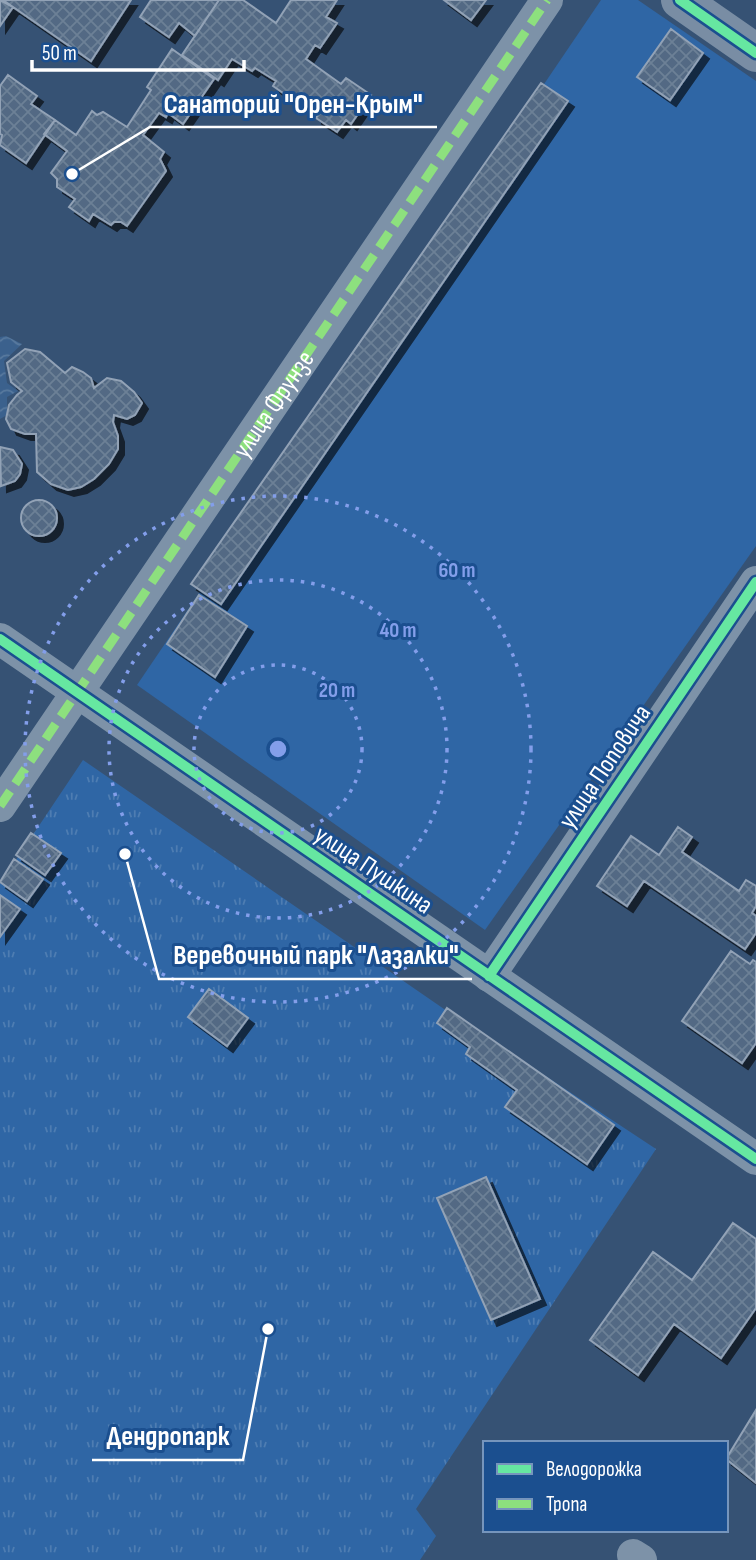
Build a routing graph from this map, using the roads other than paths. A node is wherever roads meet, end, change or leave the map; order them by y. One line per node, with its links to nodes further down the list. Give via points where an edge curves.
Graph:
1 (547, 0): 6 (street, улица Фрунзе)
2 (680, 0): 3 (street)
3 (756, 53)
4 (756, 582): 8 (street, улица Поповича)
5 (0, 639): 6 (street, улица Пушкина)
6 (77, 693): 7 (street, улица Фрунзе); 8 (street, улица Пушкина)
7 (0, 806)
8 (489, 976): 9 (street, улица Пушкина)
9 (756, 1159)

